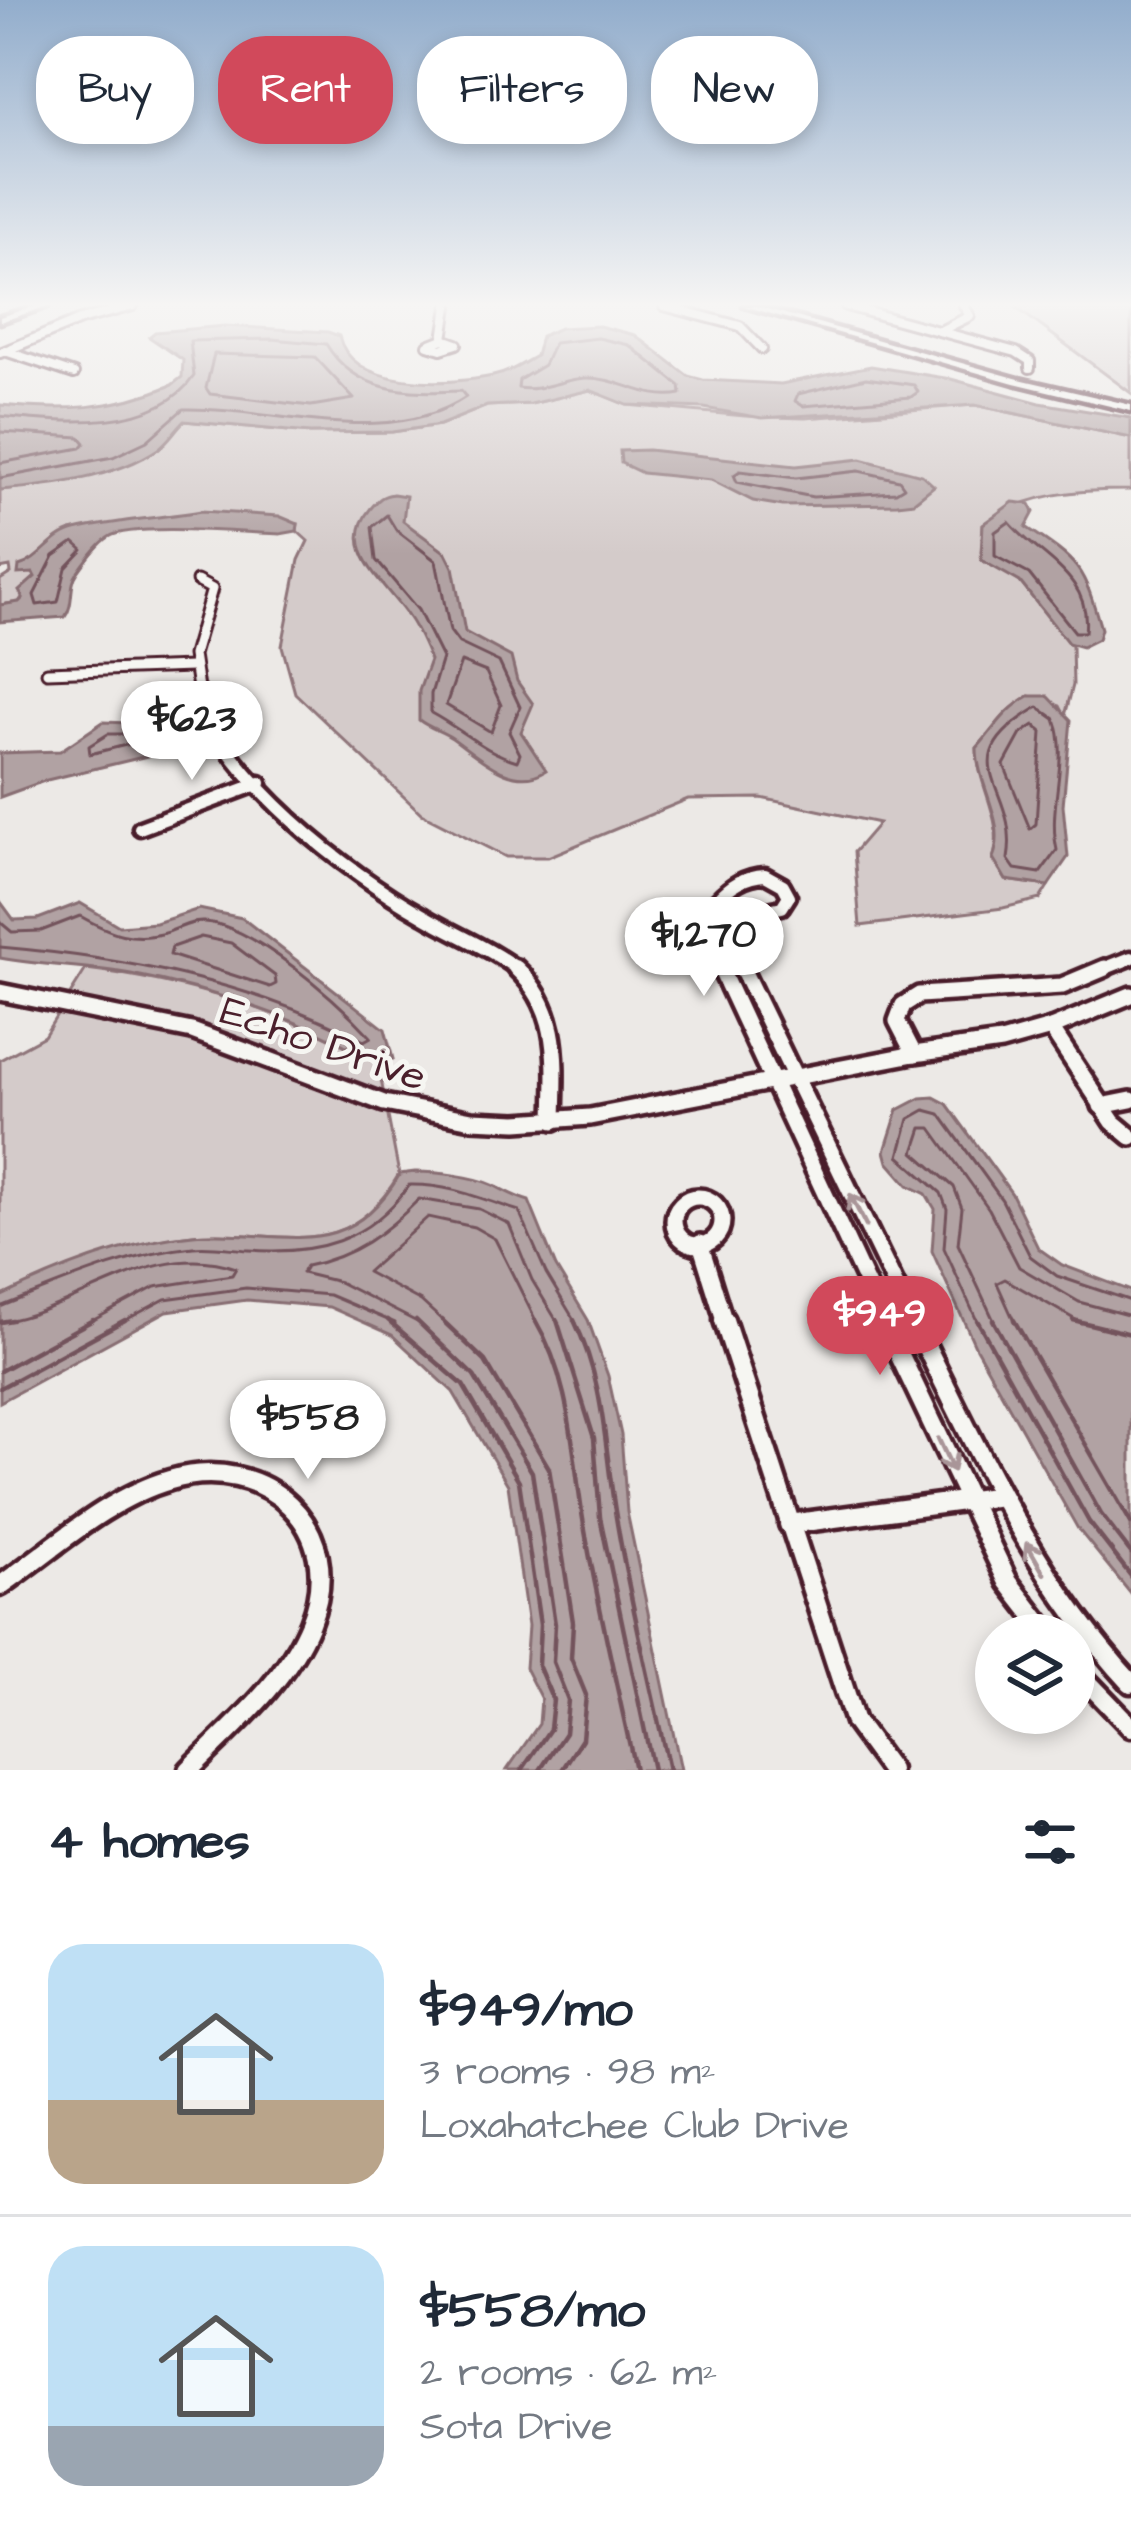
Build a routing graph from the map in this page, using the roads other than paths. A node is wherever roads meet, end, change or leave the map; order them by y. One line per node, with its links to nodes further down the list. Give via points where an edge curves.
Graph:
1 (1050, 389): 2 (street)
2 (1131, 405)
3 (197, 581): 4 (street, via 212,589)
4 (192, 667): 5 (street); 6 (street, via 206,718)
5 (46, 672)
6 (260, 783): 7 (street); 19 (street, via 353,870 508,963 537,990 554,1033)
7 (140, 828)
8 (722, 910): 9 (street); 9 (street, via 717,900 739,878 771,876 785,886 782,907); 16 (street, via 711,954)
9 (741, 916): 15 (street, via 727,937)
10 (1131, 958): 14 (street, via 1045,989 919,995 897,1021)
11 (0, 992): 19 (street, Echo Drive, via 192,1031 427,1114)
12 (1126, 1002): 13 (street, Echo Drive)
13 (1052, 1028): 14 (street, Echo Drive); 18 (street)
14 (914, 1054): 15 (street, Echo Drive)
15 (792, 1080): 16 (street, Echo Drive); 22 (street, one-way to 15)
16 (770, 1084): 19 (street, Echo Drive); 23 (street, one-way to 23)
17 (1131, 1100): 18 (street)
18 (1101, 1106): 20 (street)
19 (554, 1121)
20 (1131, 1137)
21 (700, 1243): 24 (street)
22 (1001, 1496): 23 (street); 27 (street, one-way to 22, via 1070,1616)
23 (967, 1500): 24 (street); 26 (street)
24 (789, 1524): 31 (street, via 855,1722)
25 (0, 1586): 30 (street, via 117,1508 188,1474 268,1483 284,1496 313,1538 314,1617 288,1666)
26 (1032, 1614)
27 (1131, 1683)
28 (1095, 1689): 29 (street)
29 (1131, 1726)
30 (189, 1770)
31 (890, 1770)

